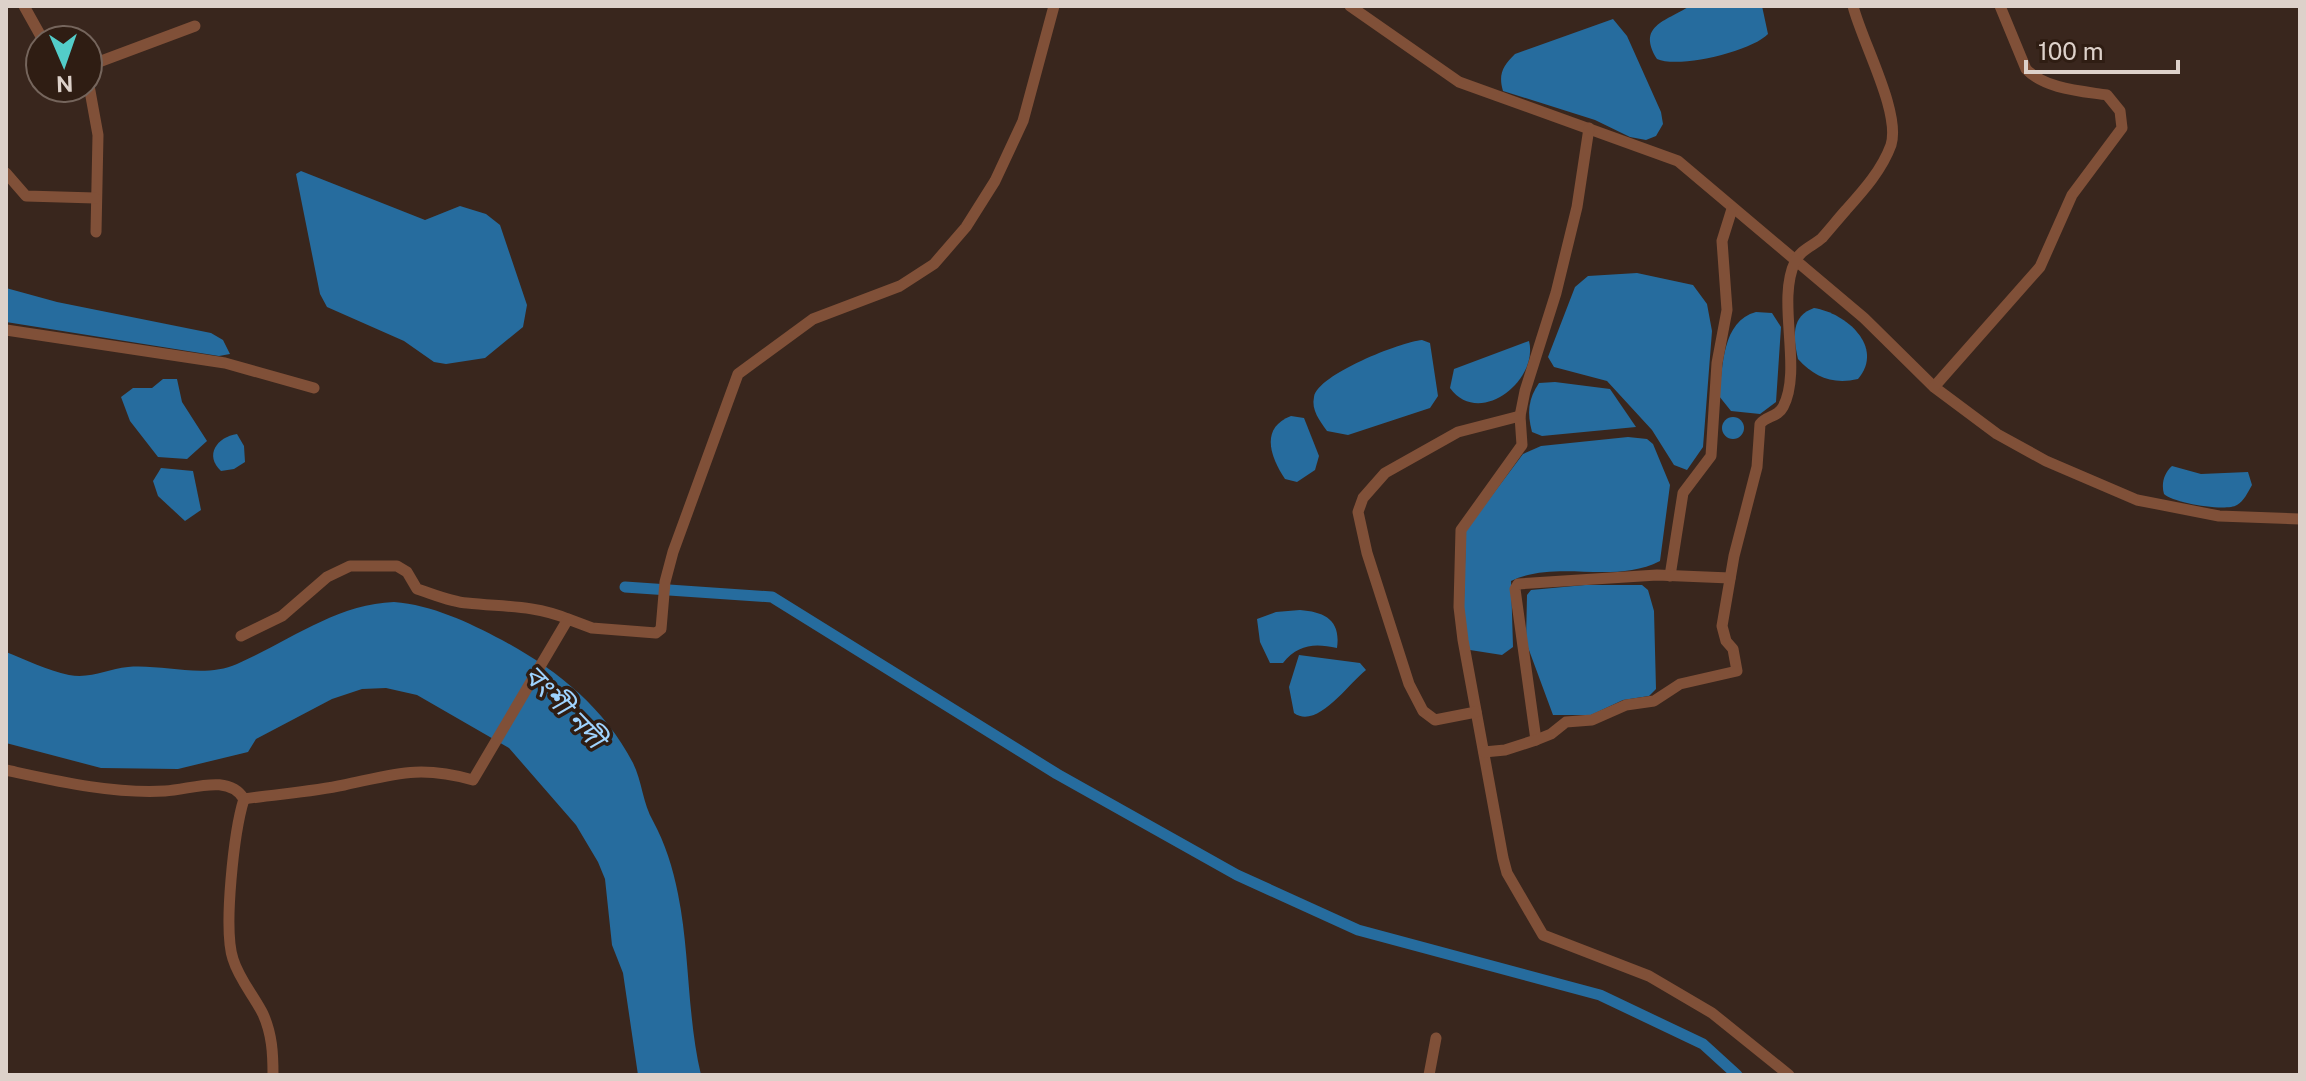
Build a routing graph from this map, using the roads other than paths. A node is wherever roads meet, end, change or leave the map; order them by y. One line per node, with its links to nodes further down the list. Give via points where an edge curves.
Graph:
1 (24, 6): 6 (street)
2 (1054, 6): 23 (street, via 1023,121 966,227 923,272 813,319 738,374 673,552 661,629 656,633)
3 (1350, 6): 10 (street, via 1459,82)
4 (1853, 6): 15 (street, via 1892,113 1892,143 1863,191)
5 (2000, 6): 17 (street, via 2032,75 2107,95 2120,111 2122,128 2072,195 2040,267)
6 (34, 24)
7 (195, 26): 8 (street)
8 (104, 60)
9 (92, 104): 12 (street, via 98,135)
10 (1589, 128): 13 (street, via 1678,161); 19 (street, via 1577,207)
11 (6, 173): 12 (street, via 26,196)
12 (95, 198): 14 (street)
13 (1732, 209): 15 (street); 21 (street, via 1722,241 1727,310 1711,456 1683,493)
14 (96, 232)
15 (1795, 261): 17 (street, via 1864,318); 22 (street, via 1785,400 1782,410 1760,424 1757,467)
16 (6, 330): 18 (street, via 225,363)
17 (1934, 387): 20 (street, via 1997,434 2137,500 2219,516)
18 (314, 388)
19 (1520, 416): 25 (street, via 1522,445 1461,530 1459,607); 25 (street, via 1458,432 1385,473 1358,512 1394,641 1423,711 1435,720)
20 (2300, 519)
21 (1670, 576): 22 (street); 26 (street, via 1518,584)
22 (1730, 578): 26 (street, via 1722,626 1737,671 1680,684 1660,698 1592,720 1566,722)
23 (566, 623): 24 (street, via 538,607 465,603 417,589 397,566 350,566 327,577 282,616); 29 (street, via 473,780 444,772 399,771 341,786)
24 (241, 636)
25 (1476, 712): 27 (street)
26 (1536, 740): 27 (street)
27 (1484, 752): 33 (street, via 1507,873 1543,935 1661,983 1712,1013)
28 (6, 770): 29 (street, via 137,791 225,783)
29 (244, 799): 31 (street, via 227,934 233,961 263,1015 272,1043)
30 (1436, 1038): 32 (street)
31 (273, 1075)
32 (1429, 1075)
33 (1789, 1075)

